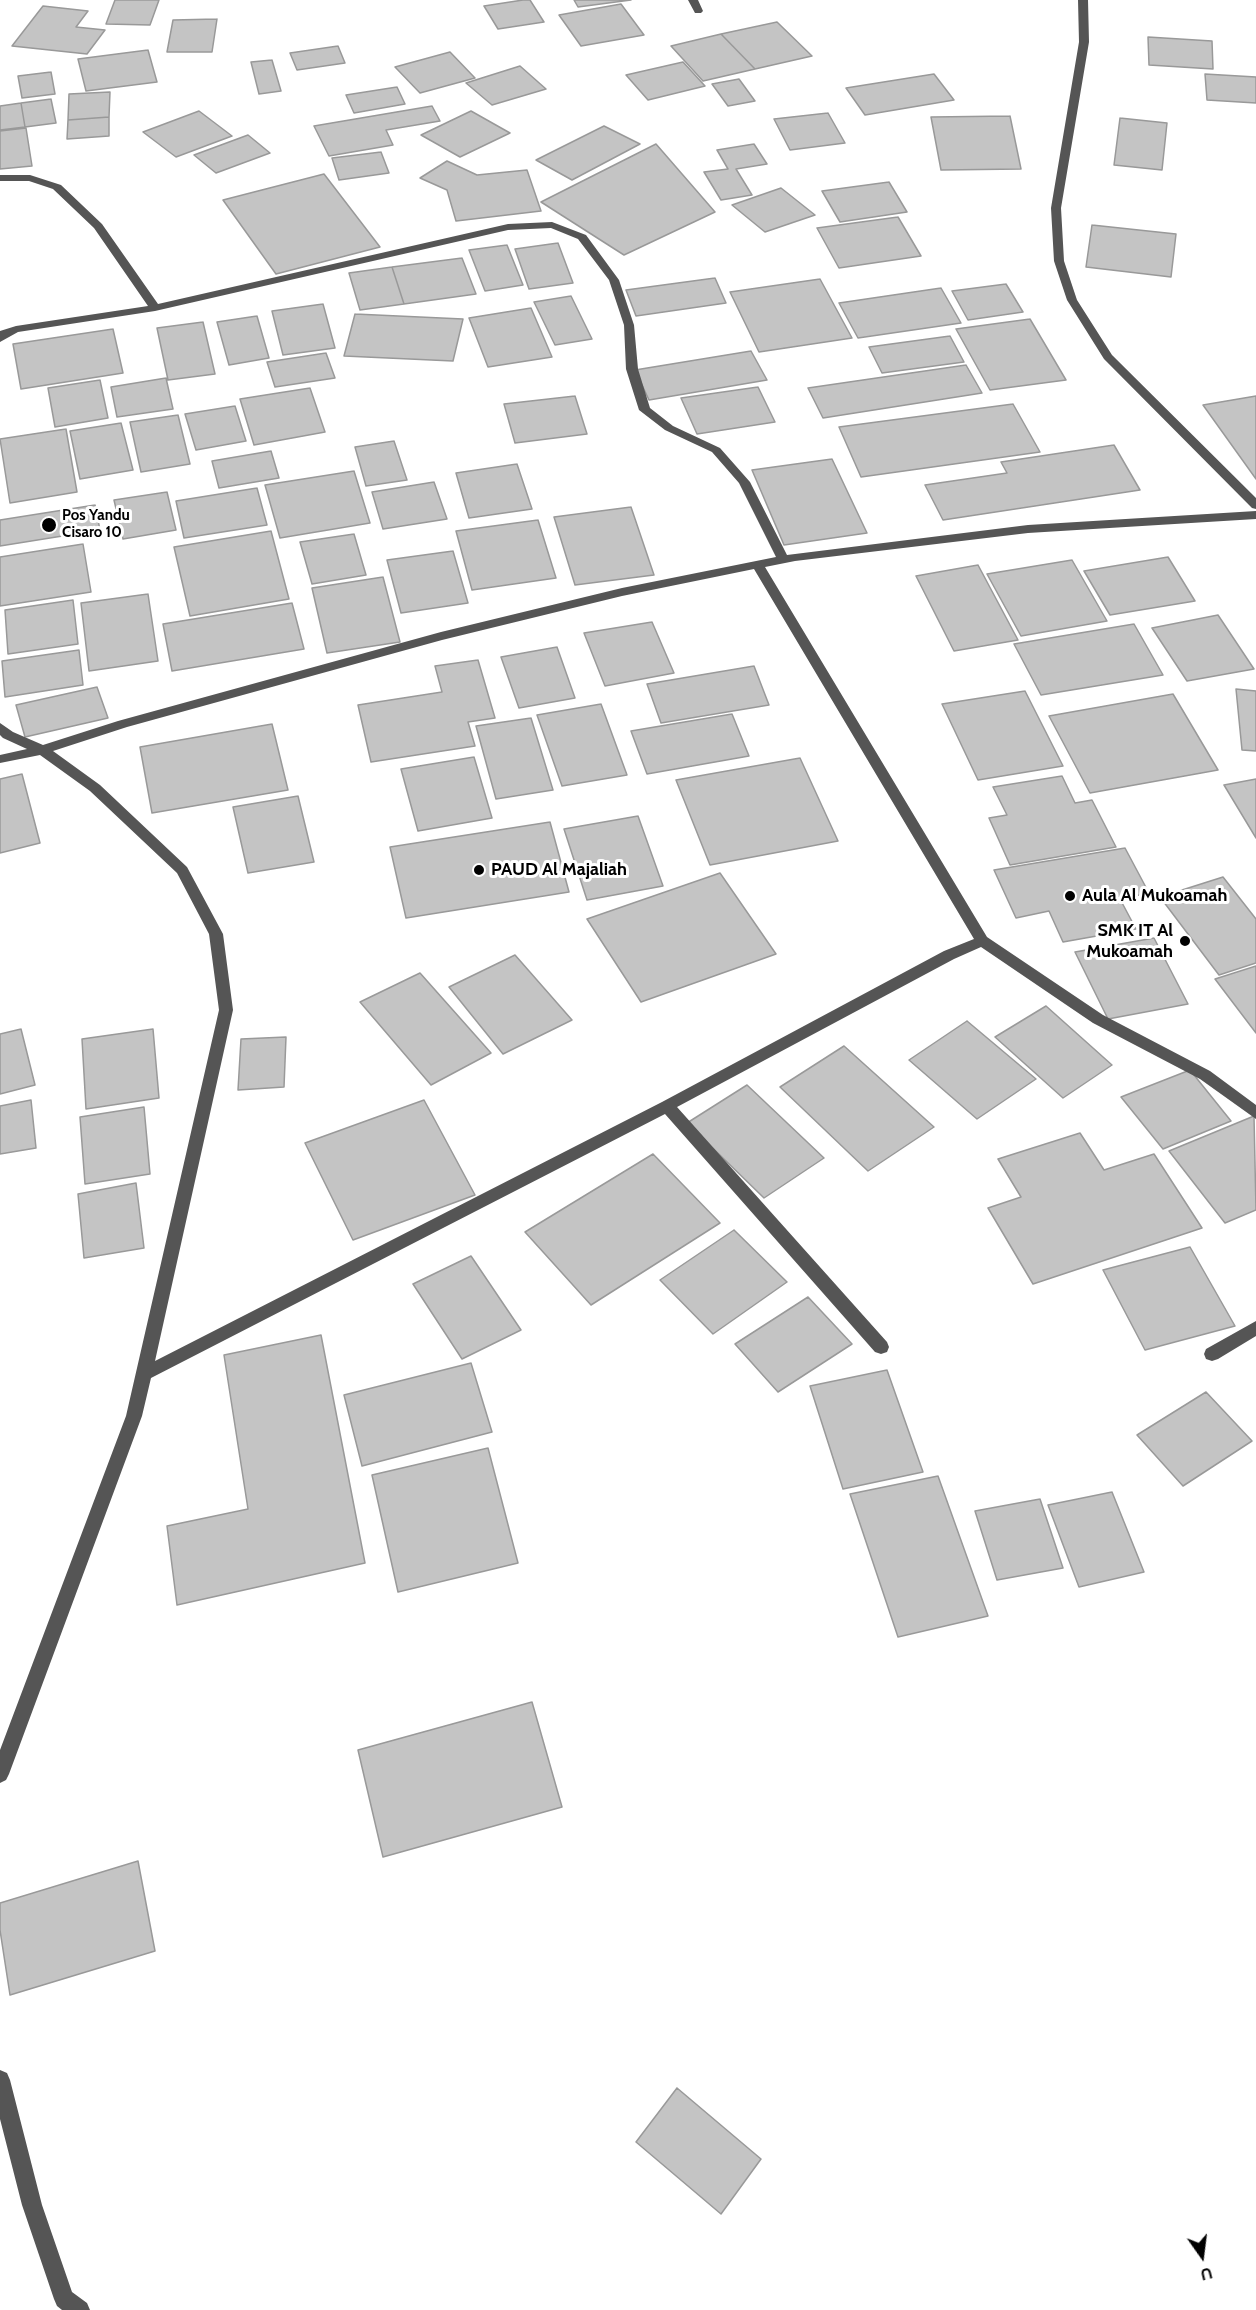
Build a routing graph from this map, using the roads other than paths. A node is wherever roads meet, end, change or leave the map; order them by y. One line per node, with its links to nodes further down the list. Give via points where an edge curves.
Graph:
1 (693, 0): 3 (street)
2 (1083, 0): 7 (street, via 1084,42 1056,208 1059,261 1072,300 1108,357)
3 (698, 11)
4 (0, 178): 5 (street, via 30,178 57,187 98,226)
5 (155, 308): 6 (street, via 16,329); 9 (street, via 508,227 552,225 582,237 614,280 629,325 632,369 645,410 669,428 716,450 744,482)
6 (0, 339)
7 (1256, 505)
8 (1256, 515): 9 (street, via 1028,529)
9 (783, 559): 10 (street)
10 (757, 564): 12 (street, via 441,636); 14 (street)
11 (0, 727): 12 (street, via 8,735)
12 (42, 750): 13 (street); 20 (street, via 95,788 182,870 216,934 226,1010)
13 (0, 759)
14 (982, 941): 15 (street); 16 (street, via 1098,1019 1206,1075)
15 (667, 1106): 18 (street); 20 (street)
16 (1256, 1113)
17 (1256, 1328): 19 (street)
18 (881, 1347)
19 (1212, 1354)
20 (144, 1374): 21 (street, via 134,1416)
21 (0, 1774)
22 (0, 2080): 23 (street, via 32,2205 64,2299)
23 (80, 2310)

